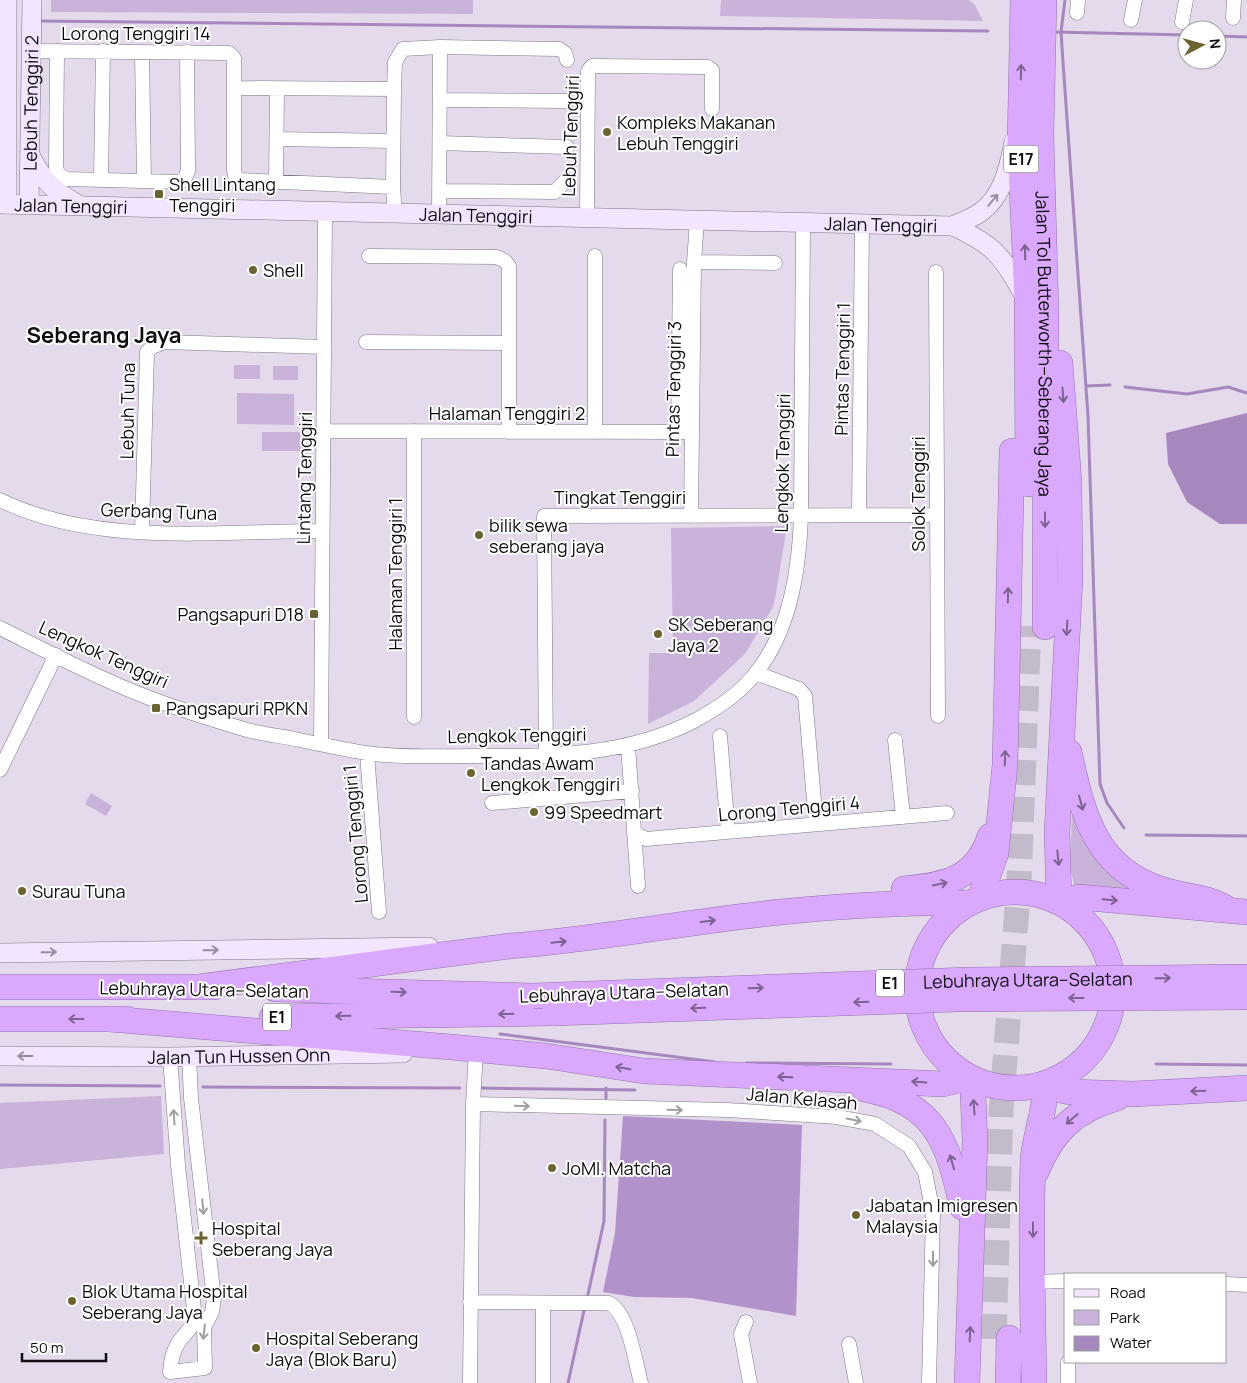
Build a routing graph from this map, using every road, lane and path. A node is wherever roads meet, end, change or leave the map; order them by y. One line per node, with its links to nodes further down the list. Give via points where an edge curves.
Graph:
1 (7, 0): 30 (street, Lebuh Tenggiri 2)
2 (32, 0): 12 (street, Lebuh Tenggiri 2)
3 (1023, 0): 23 (highway, Jalan Tol Butterworth–Seberang Jaya / E17, one-way to 3)
4 (1044, 0): 54 (highway, Jalan Tol Butterworth–Seberang Jaya / E17)
5 (1135, 0): 9 (street)
6 (1186, 0): 10 (street)
7 (1234, 0): 8 (street)
8 (1233, 18)
9 (1131, 20)
10 (1182, 20)
11 (440, 47): 17 (street, via 559,49); 20 (street, via 403,49 396,62); 21 (street)
12 (31, 51): 13 (street, Lorong Tenggiri 14); 29 (street, Lebuh Tenggiri 2)
13 (57, 51): 14 (street, Lorong Tenggiri 14); 31 (street, via 58,174 66,179)
14 (103, 51): 15 (street, Lorong Tenggiri 14); 31 (street)
15 (142, 52): 16 (street, Lorong Tenggiri 14); 32 (street)
16 (187, 52): 18 (street, Lorong Tenggiri 14, via 229,53 234,58); 32 (street, via 188,170 180,182)
17 (567, 60)
18 (235, 88): 19 (street); 33 (street, Lorong Tenggiri 14, via 235,176 240,180)
19 (277, 89): 20 (street); 25 (street)
20 (394, 89): 26 (street)
21 (440, 100): 22 (street); 27 (street)
22 (567, 102)
23 (1021, 106): 47 (street, one-way to 23, via 981,212 999,192 1011,160); 54 (highway, Jalan Tol Butterworth–Seberang Jaya / E17, one-way to 23)
24 (712, 109): 43 (street, Lebuh Tenggiri, via 712,70 708,67 592,66 588,71)
25 (277, 140): 26 (street); 33 (street)
26 (393, 141): 35 (street)
27 (440, 143): 28 (street); 36 (street)
28 (567, 147)
29 (30, 154): 30 (street, via 22,171); 38 (street, Lebuh Tenggiri 2); 39 (street, via 47,183 58,194)
30 (5, 166): 37 (street, Lebuh Tenggiri 2)
31 (101, 180): 32 (street)
32 (144, 181)
33 (276, 182): 35 (street)
34 (564, 182): 36 (street, via 555,192)
35 (393, 187): 41 (street)
36 (440, 191): 42 (street)
37 (4, 204): 38 (street, Jalan Tenggiri)
38 (29, 205): 39 (street, Jalan Tenggiri)
39 (81, 206): 40 (street, Jalan Tenggiri)
40 (325, 213): 41 (street, Jalan Tenggiri); 57 (street, Lintang Tenggiri)
41 (395, 214): 42 (street, Jalan Tenggiri)
42 (439, 216): 43 (street, Jalan Tenggiri)
43 (587, 218): 44 (street, Jalan Tenggiri)
44 (697, 221): 45 (street, Jalan Tenggiri); 50 (street, Pintas Tenggiri 3)
45 (803, 222): 46 (street, Jalan Tenggiri); 67 (street, Lengkok Tenggiri)
46 (862, 224): 47 (street, Jalan Tenggiri); 64 (street, Pintas Tenggiri 1)
47 (953, 226): 54 (street, via 993,248 1005,261)
48 (369, 256): 56 (street, via 497,256 509,266)
49 (595, 256): 61 (street)
50 (694, 262): 51 (street); 62 (street, Pintas Tenggiri 3)
51 (774, 263)
52 (680, 269): 62 (street, Pintas Tenggiri 3)
53 (936, 272): 65 (street, Solok Tenggiri)
54 (1033, 310): 70 (highway, Jalan Tol Butterworth–Seberang Jaya / E17); 76 (highway, one-way to 76, via 1061,367 1069,482 1070,579); 86 (highway, one-way to 54, via 1005,765 1014,376)
55 (366, 342): 56 (street)
56 (509, 343): 60 (street)
57 (324, 347): 58 (street, Lintang Tenggiri); 68 (street, Lebuh Tuna, via 164,342 147,352)
58 (323, 431): 59 (street, Halaman Tenggiri 2); 69 (street, Lintang Tenggiri)
59 (414, 431): 60 (street, Halaman Tenggiri 2); 75 (street, Halaman Tenggiri 1)
60 (509, 432): 61 (street, Halaman Tenggiri 2)
61 (595, 432): 62 (street, Halaman Tenggiri 2)
62 (684, 432): 66 (street, Pintas Tenggiri 3)
63 (0, 500): 68 (street, Gerbang Tuna, via 57,521)
64 (859, 515): 65 (street, Tingkat Tenggiri); 67 (street, Tingkat Tenggiri)
65 (937, 515): 74 (street, Solok Tenggiri)
66 (691, 516): 67 (street, Tingkat Tenggiri); 82 (street, Tingkat Tenggiri, via 544,516)
67 (801, 516): 73 (street, Lengkok Tenggiri, via 800,549 790,598 773,645)
68 (142, 531): 69 (street, Gerbang Tuna)
69 (322, 531): 79 (street, Lintang Tenggiri)
70 (1037, 626)
71 (0, 628): 72 (street, Lengkok Tenggiri)
72 (56, 655): 79 (street, Lengkok Tenggiri, via 137,693 248,730); 83 (street)
73 (756, 673): 80 (street, Lengkok Tenggiri, via 708,714); 89 (street, via 799,689 805,696)
74 (938, 716)
75 (414, 717)
76 (1062, 722): 94 (highway, one-way to 94, via 1057,834); 96 (highway, one-way to 96, via 1085,816 1106,852 1126,871 1150,885 1212,900)
77 (720, 736): 90 (street)
78 (895, 740): 88 (street)
79 (322, 744): 81 (street, Lengkok Tenggiri)
80 (628, 746): 82 (street, Lengkok Tenggiri); 84 (street)
81 (367, 753): 82 (street, Lengkok Tenggiri); 97 (street, Lorong Tenggiri 1)
82 (546, 757)
83 (0, 770)
84 (632, 792): 85 (street); 91 (street)
85 (492, 803)
86 (1000, 806): 93 (highway, via 996,853); 95 (highway, one-way to 86, via 859,893 943,884 960,876 976,862 985,848)
87 (947, 813): 88 (street, Lorong Tenggiri 4)
88 (902, 817): 89 (street, Lorong Tenggiri 4)
89 (816, 824): 90 (street, Lorong Tenggiri 4)
90 (728, 832): 91 (street, Lorong Tenggiri 4, via 646,839)
91 (634, 833): 92 (street)
92 (638, 886)
93 (975, 900): 94 (highway, via 1003,892 1026,892); 95 (highway); 110 (highway, via 951,916 932,938 921,964 918,988 922,1022 932,1043 947,1061)
94 (1061, 903): 96 (highway, one-way to 96, via 1078,897); 112 (highway, via 1085,921 1102,943 1111,969 1113,997 1108,1024 1095,1049 1075,1068)
95 (825, 910): 98 (highway, one-way to 95, via 782,912)
96 (1238, 911)
97 (379, 912)
98 (510, 946): 99 (street, one-way to 98); 101 (highway)
99 (0, 953)
100 (1247, 977): 101 (highway, Lebuhraya Utara–Selatan / E1, one-way to 100, bridge, via 532,996 969,980)
101 (199, 987): 102 (highway, Lebuhraya Utara–Selatan / E1)
102 (0, 988)
103 (1247, 996): 105 (highway, Lebuhraya Utara–Selatan / E1, one-way to 105, bridge, via 957,999 554,1013)
104 (0, 1019): 105 (highway, Lebuhraya Utara–Selatan / E1, one-way to 104)
105 (110, 1020): 106 (highway)
106 (476, 1050): 108 (street, Jalan Tun Hussen Onn); 111 (highway, one-way to 106, via 644,1071 546,1056); 115 (street)
107 (0, 1056): 109 (street, Jalan Tun Hussen Onn, one-way to 107)
108 (189, 1056): 109 (street, Jalan Tun Hussen Onn); 116 (street)
109 (170, 1057): 117 (street, one-way to 109)
110 (970, 1078): 111 (highway, one-way to 111, via 943,1084); 112 (highway, via 1009,1089); 119 (highway, one-way to 110, via 975,1125)
111 (834, 1079): 119 (highway, one-way to 111, via 950,1155 931,1125 900,1100)
112 (1048, 1083): 114 (highway, via 1070,1092); 118 (highway, via 1036,1136)
113 (1247, 1088): 114 (highway, one-way to 114)
114 (1133, 1094): 118 (highway, one-way to 118, via 1090,1107 1073,1118 1048,1150)
115 (473, 1104): 126 (street); 136 (street, Jalan Kelasah, one-way to 136, via 727,1110 837,1117 875,1124 909,1146 925,1172 932,1213)
116 (198, 1163): 117 (street); 120 (street, one-way to 120)
117 (178, 1165): 121 (street)
118 (1032, 1181): 123 (highway, one-way to 123)
119 (972, 1244): 137 (highway, one-way to 119)
120 (208, 1251): 121 (street); 121 (street, one-way to 121, via 214,1299 204,1327 205,1368 170,1372 177,1345 195,1318)
121 (188, 1253)
122 (1064, 1281): 123 (street)
123 (1032, 1282): 140 (highway)
124 (1227, 1284): 125 (street)
125 (1247, 1285)
126 (470, 1302): 127 (street); 131 (street)
127 (544, 1303): 132 (street); 133 (street, via 609,1303 617,1307 623,1318)
128 (746, 1322): 134 (street, via 741,1334)
129 (849, 1344): 135 (street)
130 (1068, 1363): 141 (street)
131 (470, 1383)
132 (543, 1383)
133 (640, 1383)
134 (750, 1383)
135 (856, 1383)
136 (929, 1383)
137 (967, 1383)
138 (992, 1383): 139 (highway, via 1002,1338)
139 (1008, 1383)
140 (1034, 1383)
141 (1068, 1383)

